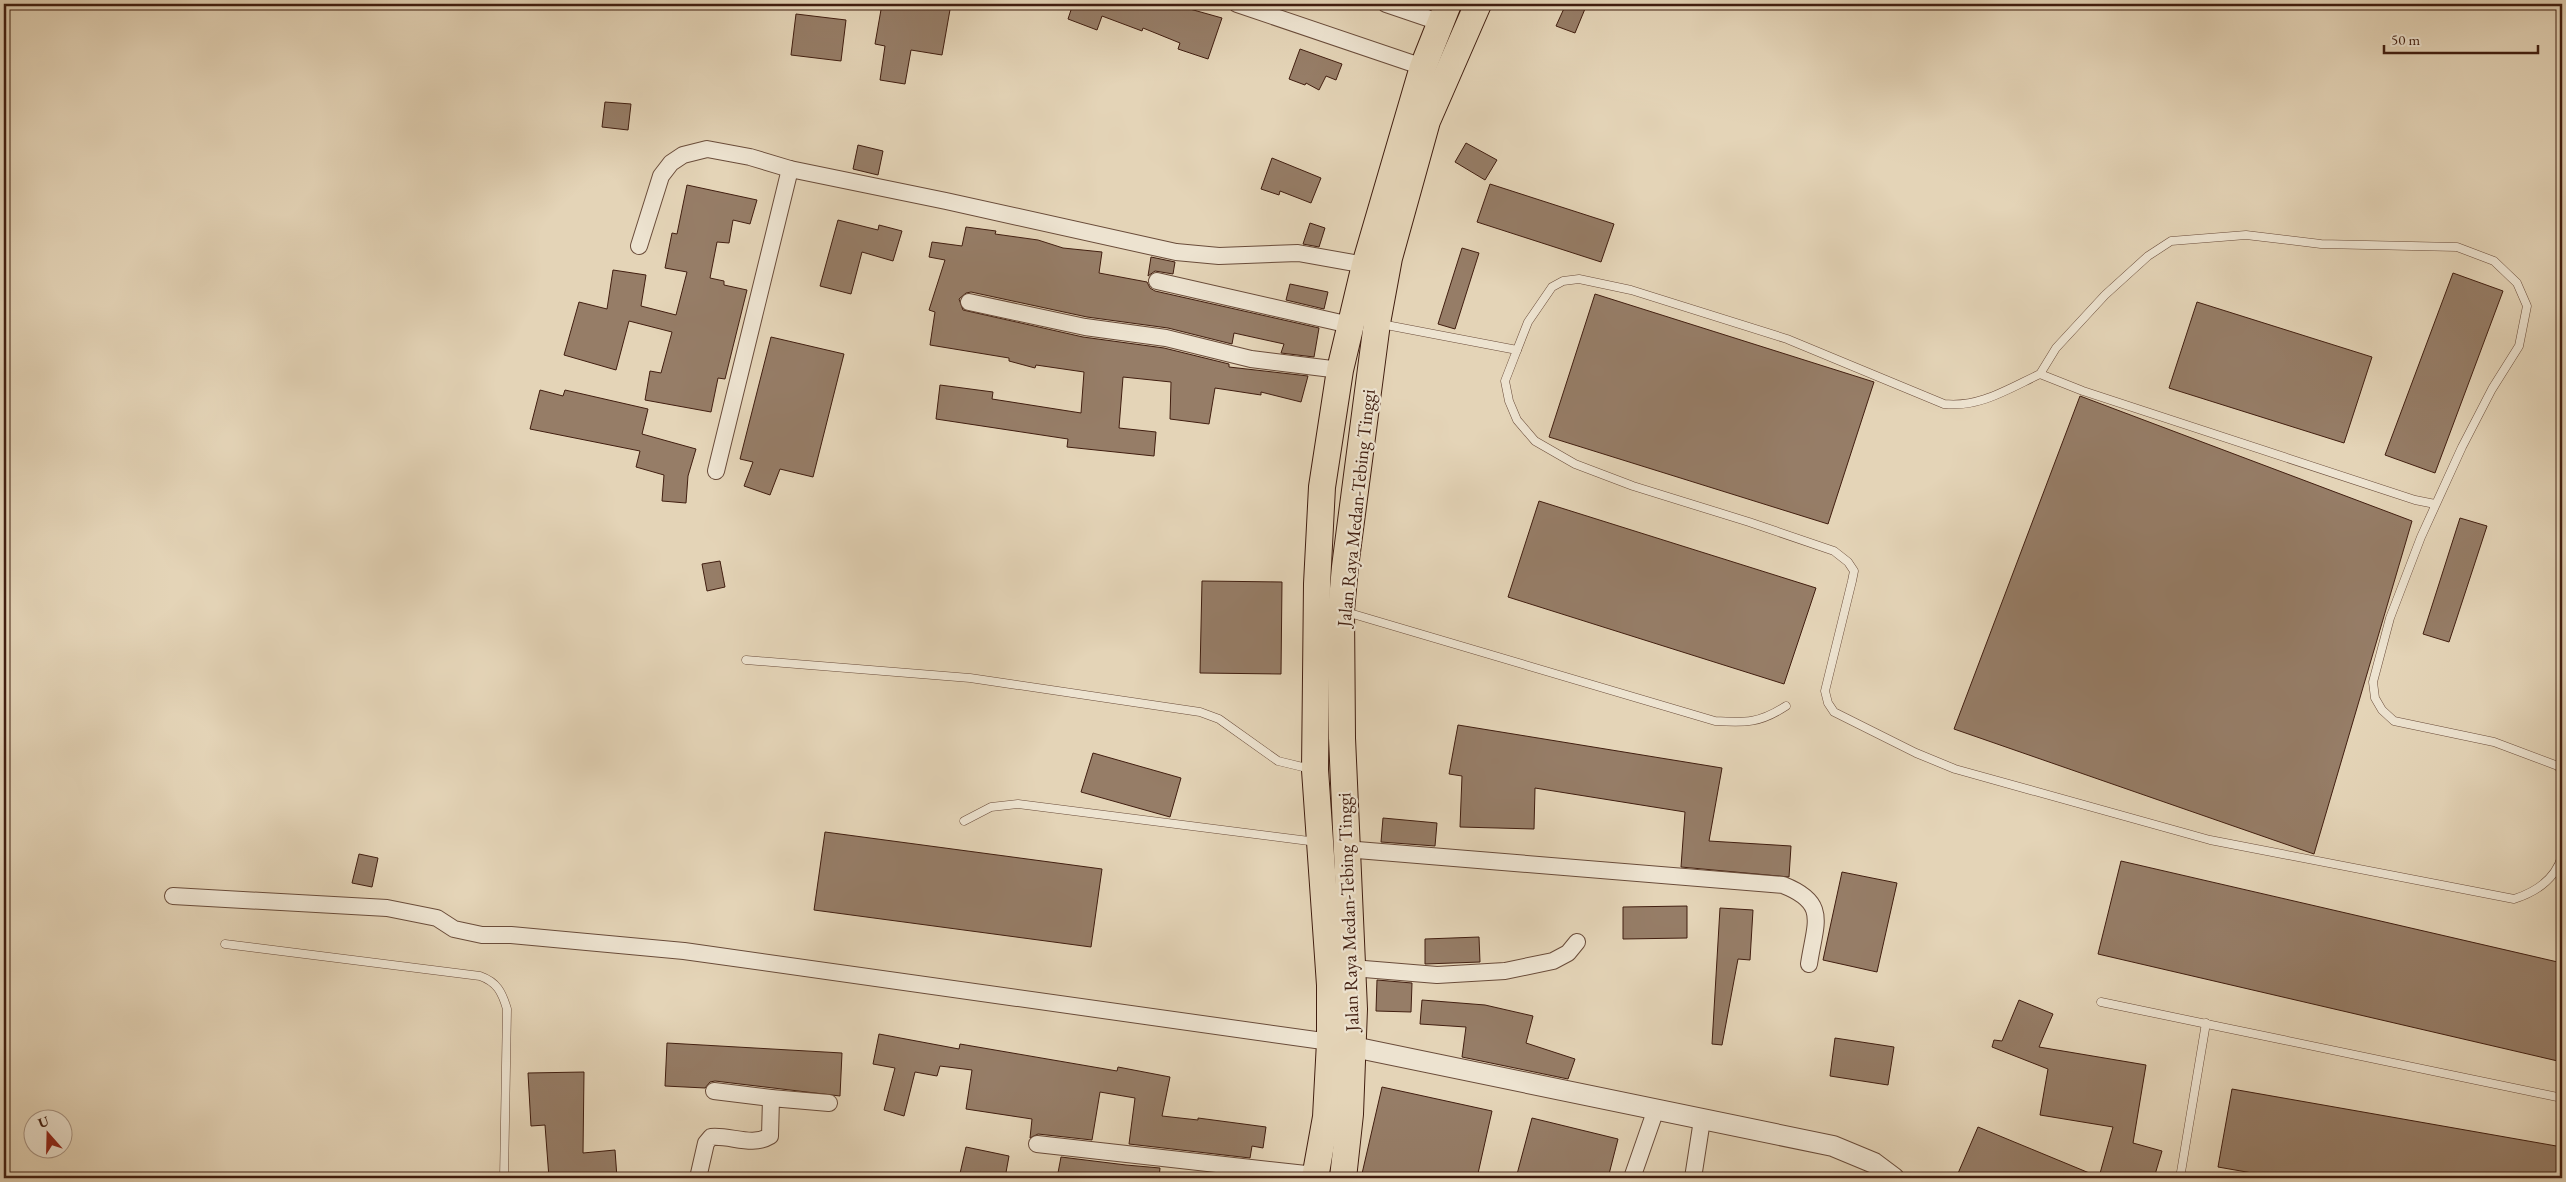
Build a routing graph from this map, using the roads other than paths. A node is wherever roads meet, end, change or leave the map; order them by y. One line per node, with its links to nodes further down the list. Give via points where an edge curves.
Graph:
1 (1237, 4): 5 (street)
2 (1386, 4): 4 (street)
3 (1478, 4): 11 (highway, Jalan Raya Medan-Tebing Tinggi, via 1428,121 1389,258)
4 (1444, 13): 5 (highway, Jalan Raya Medan-Tebing Tinggi)
5 (1424, 67): 8 (highway, Jalan Raya Medan-Tebing Tinggi)
6 (790, 170): 7 (street, via 707,149 683,155 661,176); 8 (street, via 1176,252 1219,256 1298,253); 16 (street)
7 (639, 246)
8 (1365, 265): 12 (highway, Jalan Raya Medan-Tebing Tinggi)
9 (1156, 281): 12 (street)
10 (969, 302): 14 (street, via 1086,327 1166,338 1251,359)
11 (1377, 323): 13 (lane); 18 (highway, Jalan Raya Medan-Tebing Tinggi)
12 (1350, 324): 14 (highway, Jalan Raya Medan-Tebing Tinggi)
13 (1517, 350): 15 (lane, via 1528,322 1552,287 1579,279 1631,290 1787,339 1944,404 1978,403); 26 (lane, via 1505,381 1506,388 1517,420 1535,441 1576,464 1624,483 1834,551 1848,562 1854,571 1825,691 1828,702 1834,712 1916,753 1955,769 2210,840 2514,899 2534,893 2549,880)
14 (1340, 370): 21 (highway, Jalan Raya Medan-Tebing Tinggi, via 1322,487 1317,584)
15 (2040, 374): 17 (lane, via 2083,391); 17 (lane, via 2056,348 2105,295 2148,256 2171,241 2246,235 2321,244 2457,247 2494,261 2517,283 2527,306 2519,346 2492,389)
16 (716, 471)
17 (2435, 504): 22 (lane, via 2390,618 2374,682 2376,698 2382,710 2394,721 2494,742 2558,766)
18 (1341, 611): 20 (lane, via 1715,721 1746,723 1768,718); 25 (highway, Jalan Raya Medan-Tebing Tinggi)
19 (746, 660): 21 (lane, via 970,678 1200,712 1219,719 1278,761)
20 (1786, 706)
21 (1315, 770): 24 (highway, Jalan Raya Medan-Tebing Tinggi)
22 (2562, 772)
23 (964, 821): 24 (lane, via 991,807 1018,804)
24 (1319, 842): 34 (highway, Jalan Raya Medan-Tebing Tinggi, via 1330,985)
25 (1345, 849): 30 (street, via 1782,885 1811,900 1816,916); 31 (highway, Jalan Raya Medan-Tebing Tinggi)
26 (2562, 856)
27 (173, 896): 34 (street, via 387,908 437,918 454,930 482,935 684,951)
28 (1577, 942): 31 (street, via 1568,954 1553,962 1505,971 1437,976)
29 (225, 944): 43 (lane, via 492,980 499,987 507,1008)
30 (1809, 964)
31 (1352, 968): 34 (highway, Jalan Raya Medan-Tebing Tinggi)
32 (2101, 1002): 33 (lane)
33 (2206, 1023): 37 (lane); 49 (lane)
34 (1342, 1045): 39 (street); 42 (highway, Jalan Raya Medan-Tebing Tinggi); 45 (highway, Jalan Raya Medan-Tebing Tinggi, via 1350,1114)
35 (714, 1091): 36 (street)
36 (771, 1098): 38 (street); 44 (street, via 770,1136 756,1142 711,1137 706,1143)
37 (2562, 1098)
38 (829, 1103)
39 (1656, 1109): 40 (street); 46 (street)
40 (1702, 1120): 47 (street); 48 (street, via 1833,1146 1874,1163)
41 (1038, 1144): 42 (street)
42 (1315, 1177)
43 (504, 1178)
44 (698, 1178)
45 (1343, 1178)
46 (1632, 1178)
47 (1693, 1178)
48 (1894, 1178)
49 (2180, 1178)

